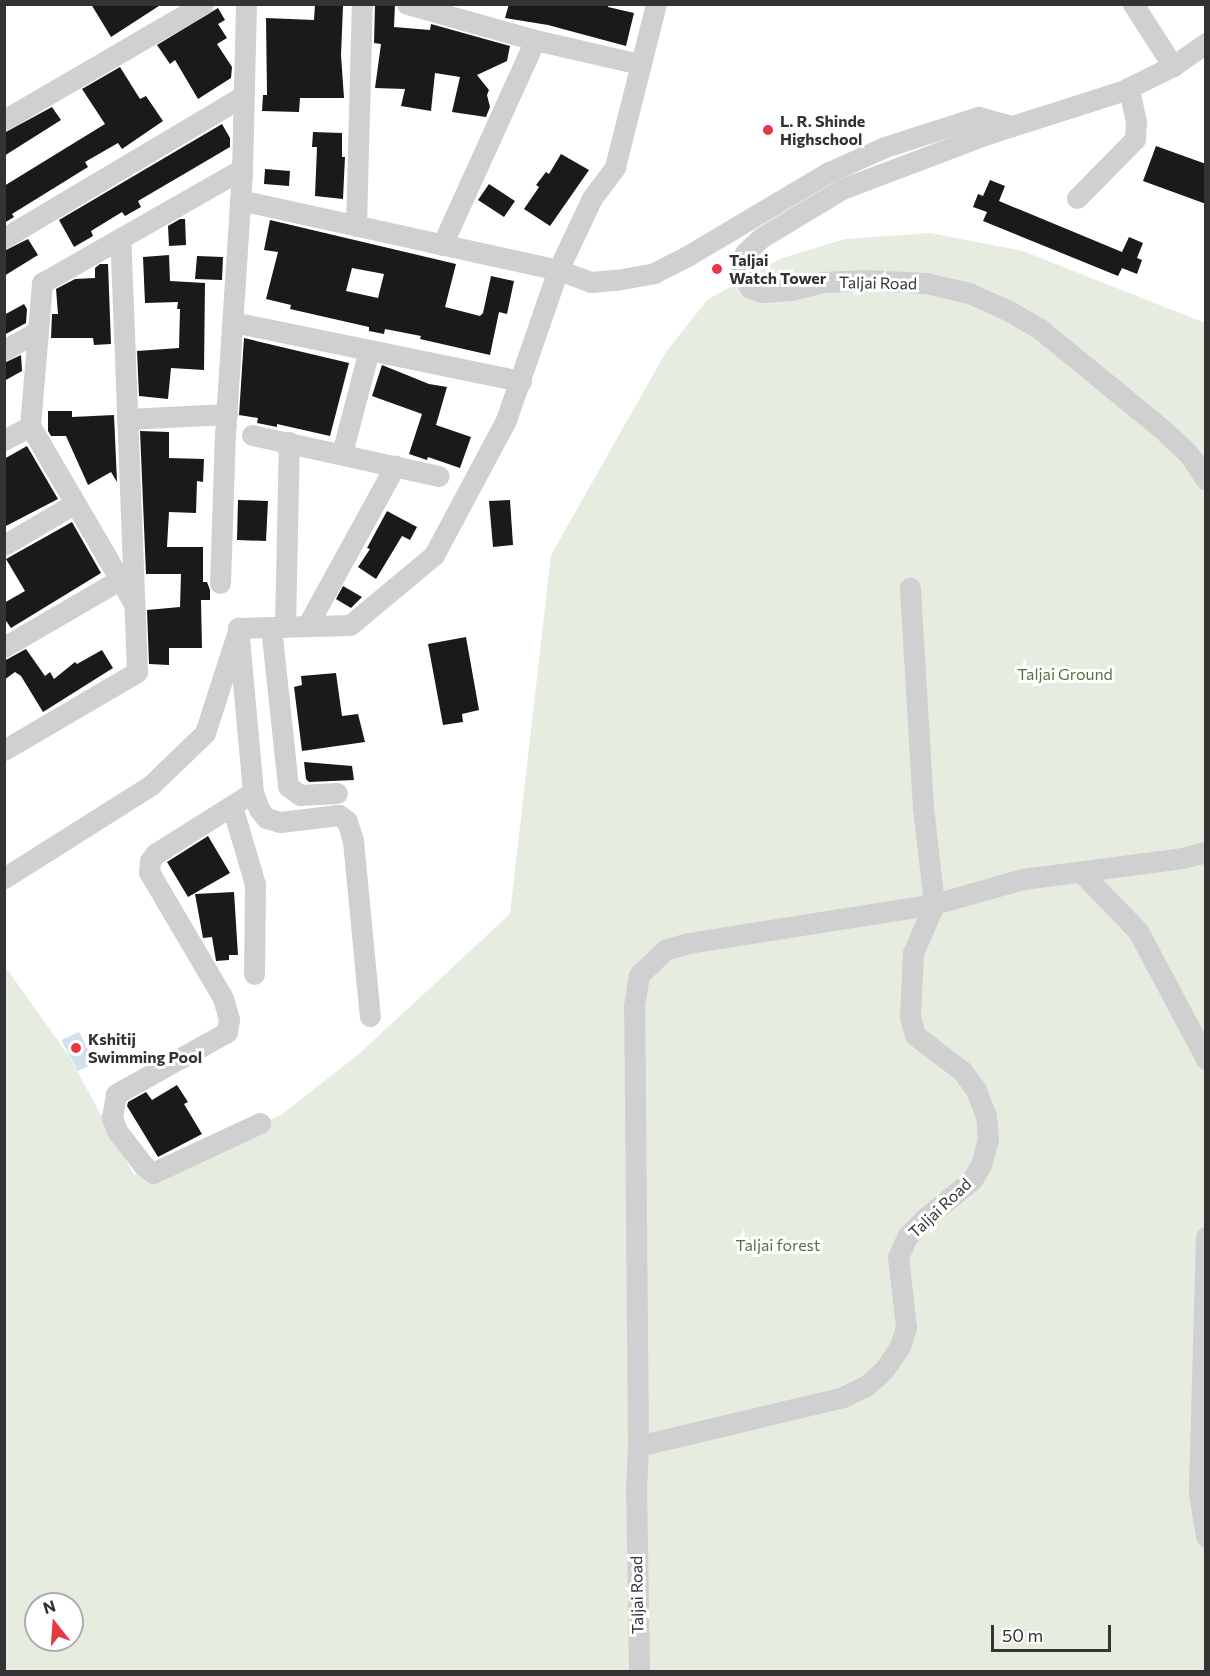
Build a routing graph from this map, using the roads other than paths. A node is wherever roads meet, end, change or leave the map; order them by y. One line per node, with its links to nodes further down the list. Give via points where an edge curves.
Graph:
1 (203, 4): 13 (street)
2 (246, 4): 12 (street)
3 (362, 4): 18 (street)
4 (407, 4): 7 (street)
5 (656, 4): 9 (street)
6 (1133, 4): 10 (street)
7 (535, 40): 9 (street); 21 (street)
8 (1206, 43): 10 (street, Taljai Road)
9 (640, 64): 22 (street, via 615,167 592,198)
10 (1173, 66): 11 (street, Taljai Road)
11 (1129, 88): 14 (street, Taljai Road); 16 (street, via 1135,139)
12 (243, 96): 15 (street); 19 (street)
13 (4, 120)
14 (1016, 127): 22 (street, via 978,117 885,147 829,172 714,242 654,273 591,282); 37 (street, Taljai Road, via 842,189 762,237 745,253 741,271 750,288 763,292 864,280 926,283 969,293 1040,329 1161,428 1188,453)
15 (242, 169): 17 (street); 20 (street)
16 (1077, 198)
17 (240, 200): 18 (street); 23 (street)
18 (356, 226): 21 (street)
19 (4, 238)
20 (120, 238): 24 (street, via 42,283); 29 (street)
21 (442, 245): 22 (street)
22 (558, 270): 27 (street)
23 (233, 322): 26 (street); 28 (street)
24 (38, 331): 25 (street); 30 (street)
25 (4, 350)
26 (369, 350): 27 (street); 34 (street)
27 (521, 381): 46 (street, via 506,420 434,555 350,625)
28 (226, 414): 29 (street); 43 (street)
29 (127, 418): 39 (street)
30 (30, 426): 32 (street); 38 (street)
31 (252, 435): 33 (street)
32 (4, 440)
33 (289, 442): 34 (street); 47 (street)
34 (342, 453): 35 (street)
35 (395, 465): 36 (street); 46 (street)
36 (439, 476)
37 (1206, 480)
38 (74, 504): 40 (street); 41 (street)
39 (132, 539): 41 (street); 45 (street)
40 (4, 545)
41 (101, 547): 42 (street)
42 (119, 580): 45 (street); 49 (street)
43 (220, 583)
44 (910, 587): 57 (street, via 923,808)
45 (134, 606): 50 (street, via 137,672)
46 (307, 626): 47 (street)
47 (278, 627): 48 (street); 52 (street, via 288,786 300,795)
48 (238, 628): 51 (street); 56 (street, via 205,734 152,785)
49 (4, 647)
50 (4, 750)
51 (253, 792): 53 (street); 59 (street, via 259,810 266,818 279,822 339,815 347,820 353,841)
52 (337, 793)
53 (224, 811): 58 (street, via 255,884); 61 (street, via 155,854 149,872 223,998 229,1019 227,1032 116,1094 112,1117 117,1131 153,1173)
54 (1206, 852): 55 (street)
55 (1081, 872): 57 (street, via 1023,879); 60 (street, via 1137,931)
56 (4, 878)
57 (934, 904): 63 (street, via 688,943 665,950 639,975 634,1006); 63 (street, Taljai Road, via 913,953 910,1016 915,1035 963,1071 976,1090 986,1116 988,1139 972,1180 924,1219 907,1237 898,1257 906,1327 900,1346 872,1381 843,1397)
58 (254, 974)
59 (370, 1016)
60 (1206, 1059)
61 (260, 1123)
62 (1206, 1237): 64 (street, via 1199,1493)
63 (638, 1446): 65 (street, Taljai Road)
64 (1206, 1536)
65 (639, 1671)

